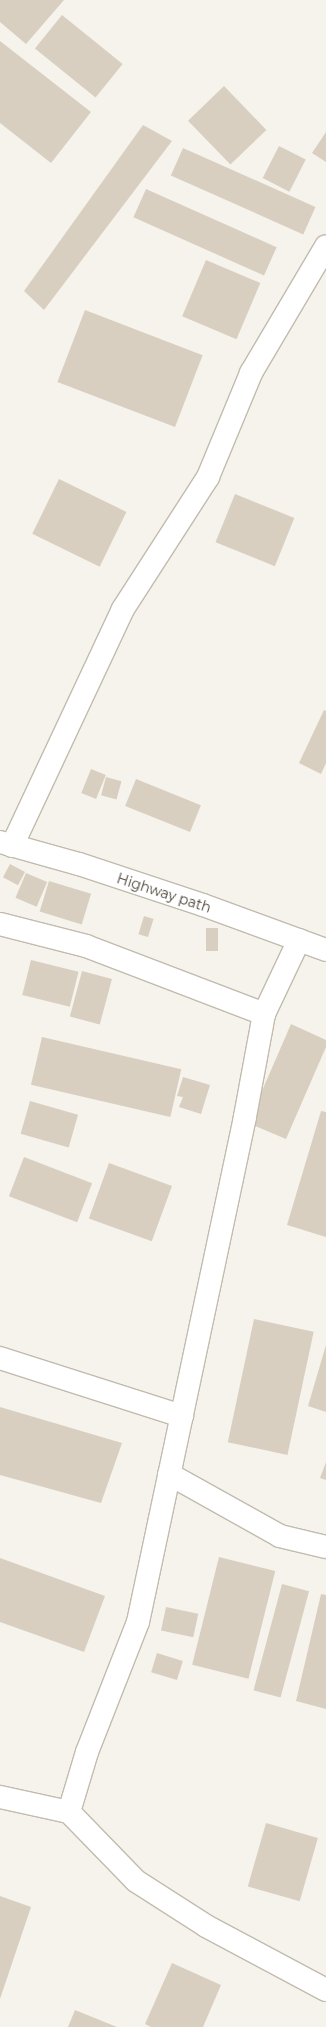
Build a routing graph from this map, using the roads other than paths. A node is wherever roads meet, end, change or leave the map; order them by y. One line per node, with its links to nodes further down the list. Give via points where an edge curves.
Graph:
1 (326, 246): 2 (street, via 251,373 208,477 123,609)
2 (6, 844): 4 (street, Highway path, via 79,864)
3 (0, 924): 6 (street, via 86,946)
4 (299, 940): 5 (street, Highway path); 6 (street)
5 (326, 950)
6 (264, 1014): 8 (street)
7 (0, 1358): 8 (street)
8 (182, 1416): 9 (street)
9 (169, 1474): 10 (street, via 280,1536); 12 (street, via 138,1622 87,1752)
10 (326, 1547)
11 (0, 1798): 12 (street)
12 (69, 1812): 13 (street, via 136,1881 206,1926)
13 (326, 1990)

